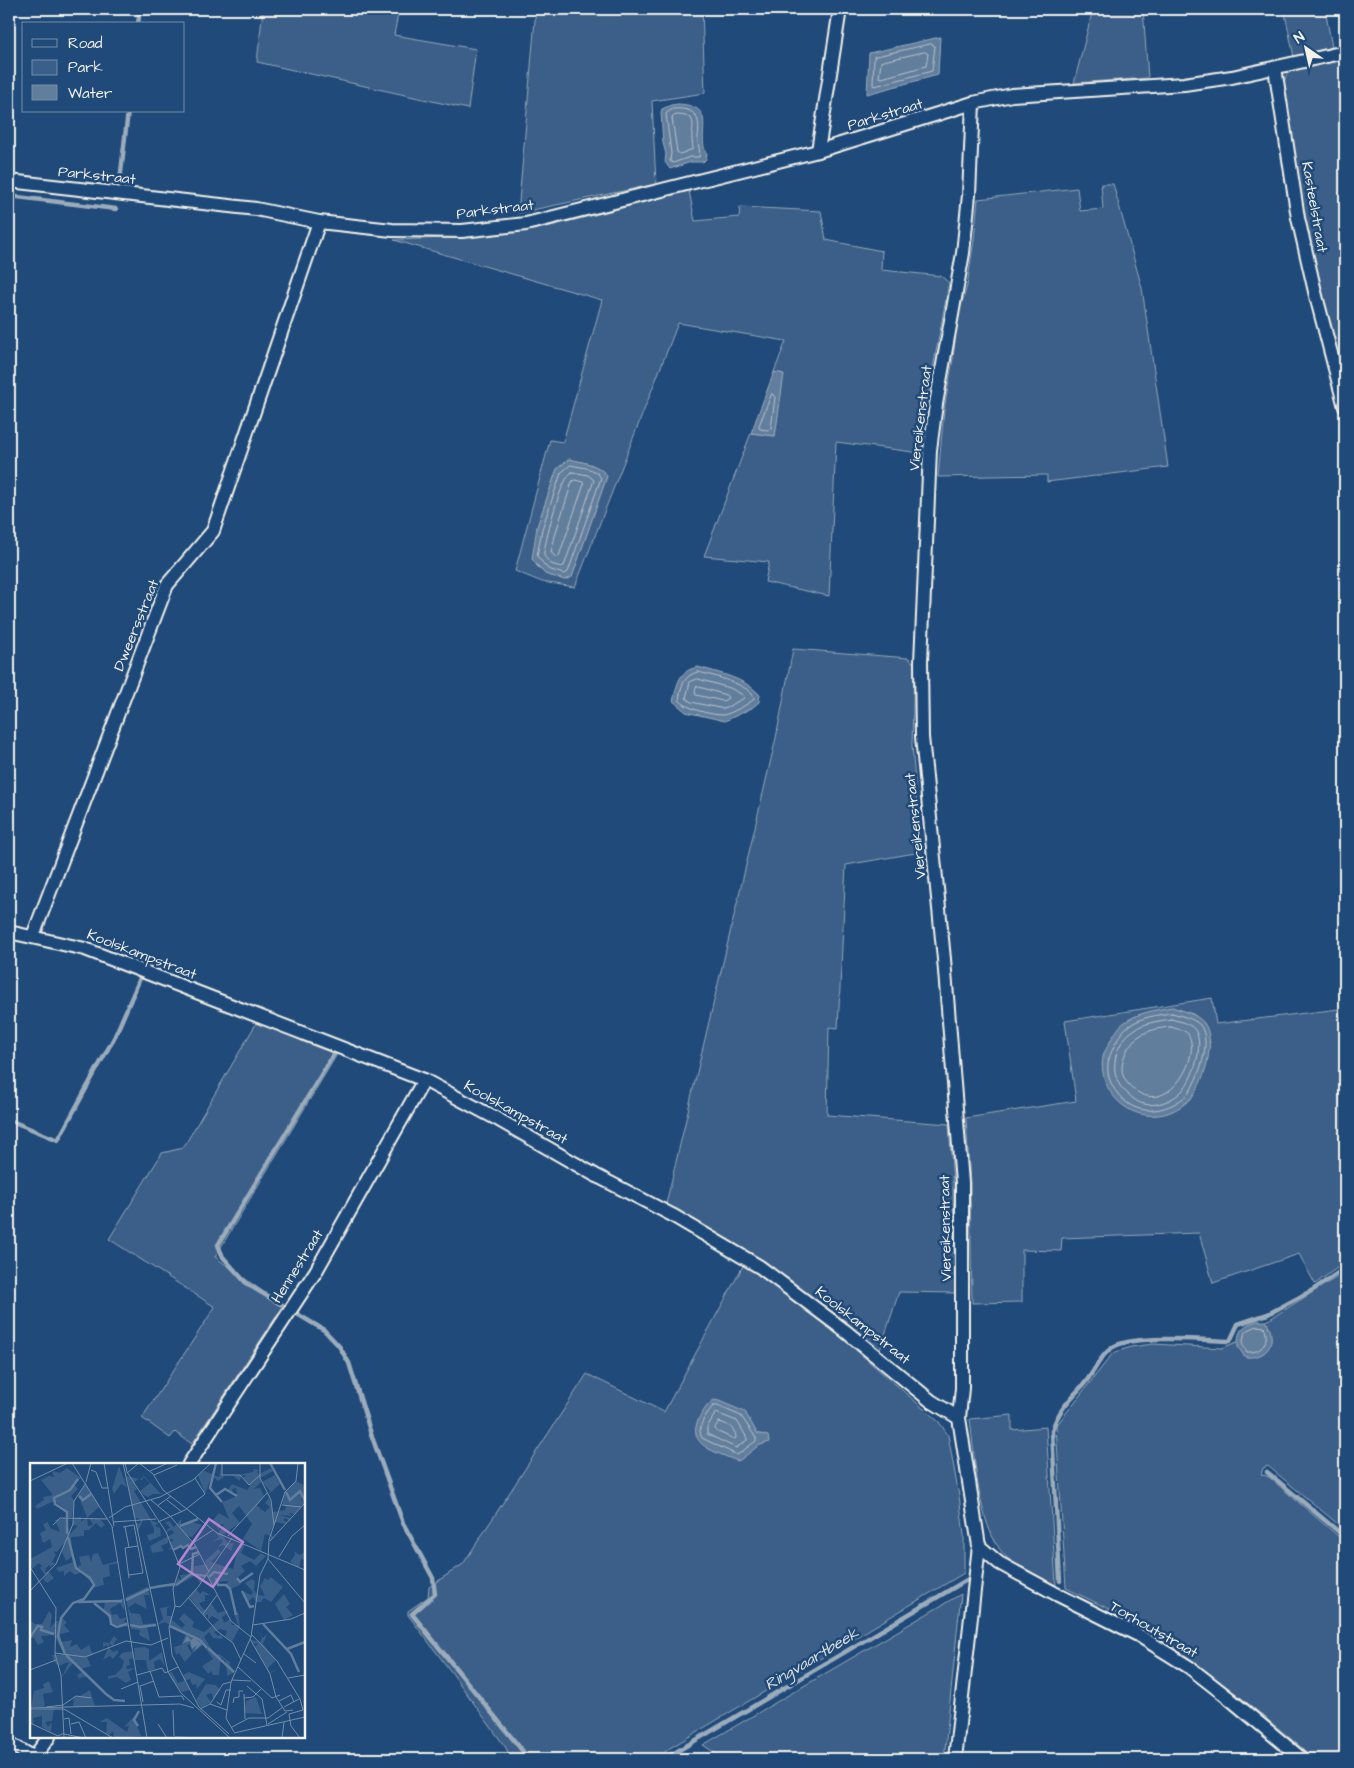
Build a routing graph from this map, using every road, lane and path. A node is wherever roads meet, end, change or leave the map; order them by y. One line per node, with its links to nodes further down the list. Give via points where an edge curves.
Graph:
1 (840, 9): 5 (street)
2 (1345, 52): 3 (street)
3 (1275, 68): 4 (street, via 1184,84 1012,94); 8 (street, Kasteelstraat, via 1298,218)
4 (973, 104): 5 (street, Parkstraat); 12 (street, Viereikenstraat, via 963,253 930,450 920,662 922,737 962,1183)
5 (818, 151): 7 (street, Parkstraat, via 526,224 462,231 392,230)
6 (9, 181): 7 (street, Parkstraat, via 256,209)
7 (319, 222): 10 (street, Dweersstraat, via 213,531 167,585)
8 (1345, 407)
9 (9, 932): 10 (street, Koolskampstraat)
10 (33, 936): 11 (street, Koolskampstraat, via 85,948)
11 (424, 1080): 12 (street, Koolskampstraat, via 760,1266 931,1402); 13 (street, Hennestraat, via 316,1271)
12 (959, 1418): 14 (street, Viereikenstraat)
13 (191, 1463)
14 (978, 1546): 18 (street, Viereikenstraat); 19 (street, Torhoutstraat, via 999,1563 1138,1635 1189,1667)
15 (48, 1738): 17 (street)
16 (9, 1743): 17 (street)
17 (35, 1758)
18 (955, 1759)
19 (1302, 1759)

